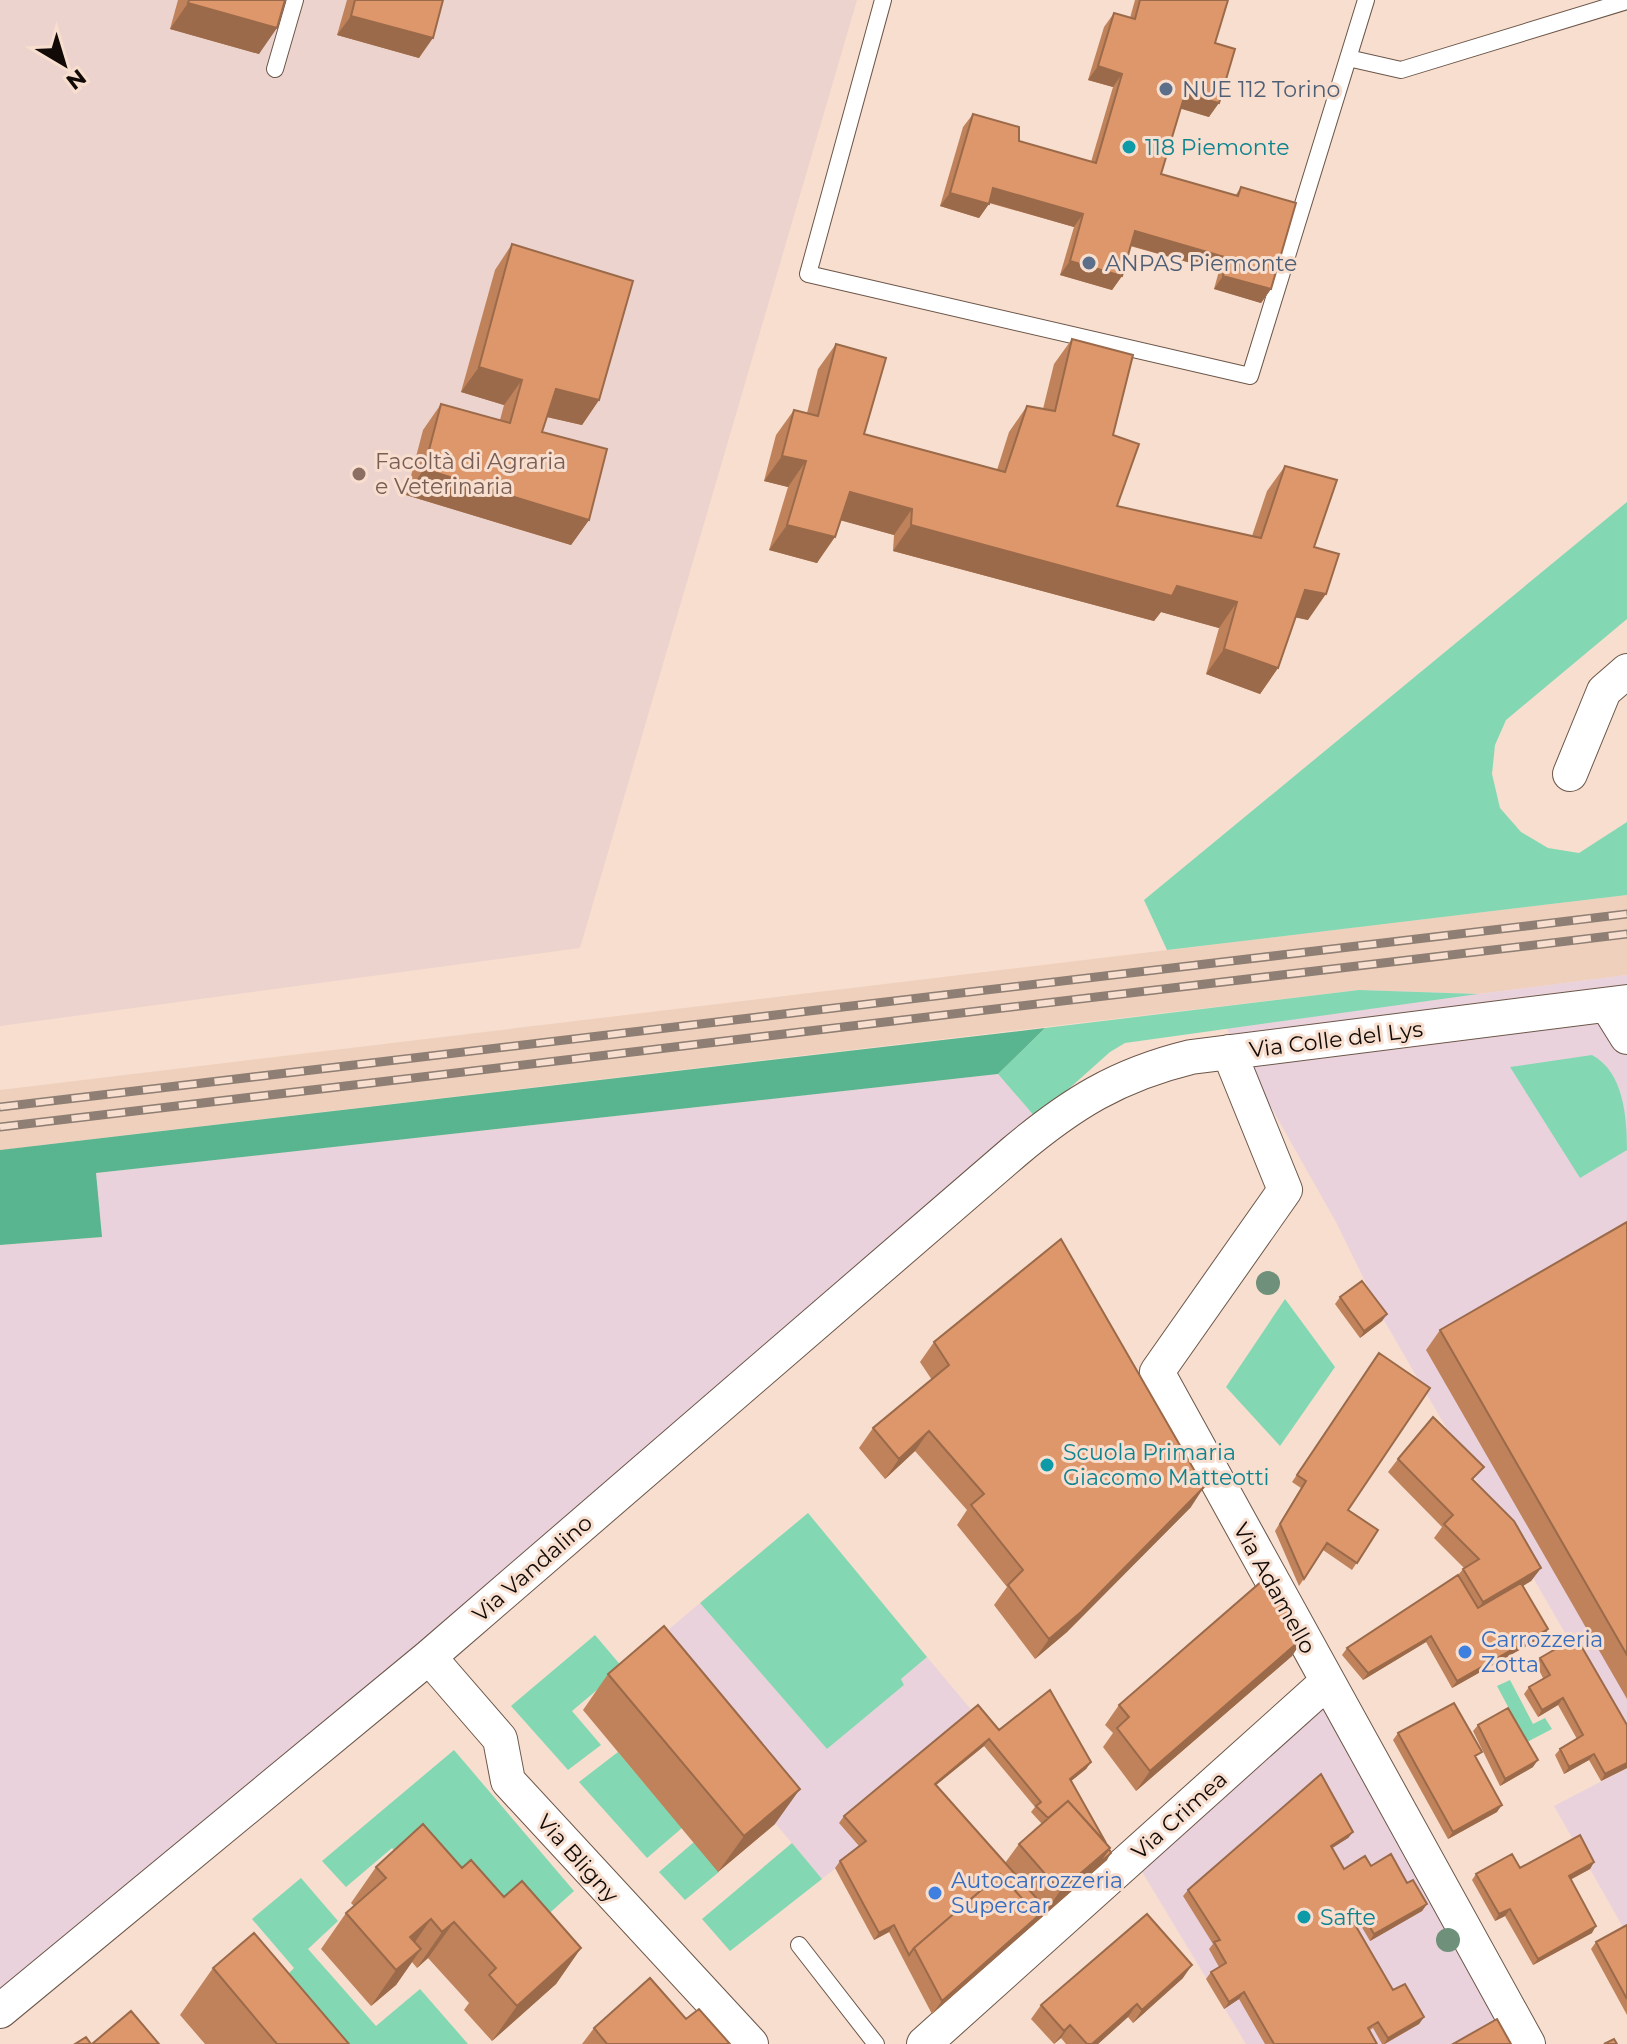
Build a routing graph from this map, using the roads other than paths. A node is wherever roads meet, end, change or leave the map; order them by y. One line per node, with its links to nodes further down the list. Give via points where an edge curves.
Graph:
1 (295, 0): 6 (lane)
2 (883, 0): 5 (lane, via 808,274 1250,376)
3 (1366, 0): 5 (lane)
4 (1627, 1): 5 (lane, via 1401,70)
5 (1348, 58)
6 (275, 69)
7 (1627, 671): 8 (street, via 1604,691)
8 (1570, 774)
9 (1617, 1003): 10 (street); 11 (street, Via Colle del Lys)
10 (1627, 1037)
11 (1229, 1052): 12 (street, Via Colle del Lys, via 1148,1067); 14 (street, Via Adamello, via 1285,1190 1157,1372)
12 (1057, 1116): 13 (street, Via Vandalino)
13 (429, 1657): 16 (street, Via Vandalino); 17 (street, Via Bligny, via 500,1739 508,1781)
14 (1327, 1682): 19 (street, Via Crimea); 20 (street, Via Adamello)
15 (799, 1945): 18 (lane)
16 (0, 2011)
17 (751, 2044)
18 (876, 2044)
19 (924, 2044)
20 (1528, 2044)

